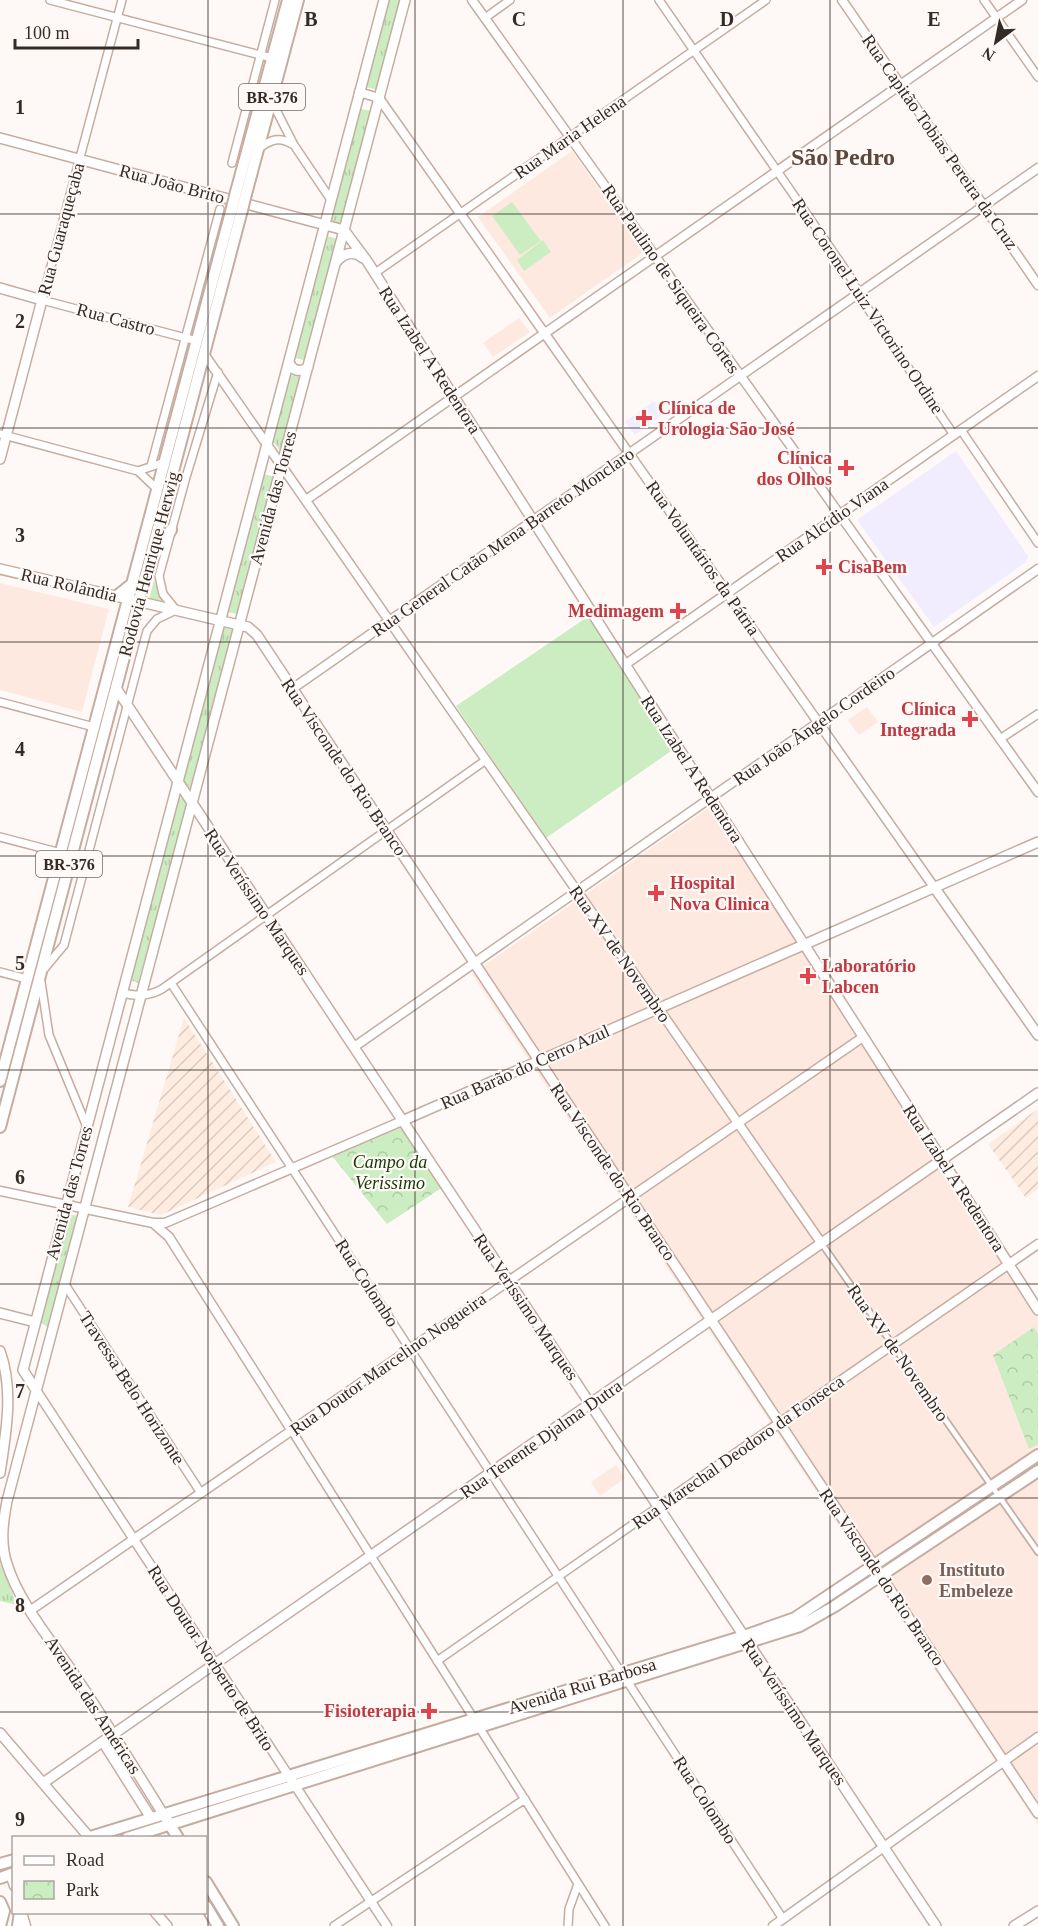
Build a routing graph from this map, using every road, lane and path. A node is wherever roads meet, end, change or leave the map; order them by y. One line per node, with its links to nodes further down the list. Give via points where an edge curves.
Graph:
1 (50, 0): 15 (street)
2 (122, 0): 15 (street, Rua Guaraqueçaba)
3 (275, 0): 19 (street)
4 (288, 0): 20 (main road, Rodovia Henrique Herwig / BR-376)
5 (298, 0): 25 (main road, Rodovia Henrique Herwig / BR-376)
6 (384, 0): 23 (main road, Avenida das Torres)
7 (405, 0): 24 (main road, Avenida das Torres)
8 (472, 0): 16 (street, Rua Paulino de Siqueira Côrtes)
9 (510, 0): 16 (street)
10 (659, 0): 18 (street, Rua Coronel Luiz Victorino Ordine)
11 (766, 0): 18 (street, Rua Maria Helena)
12 (842, 0): 22 (street, Rua Capitão Tobias Pereira da Cruz)
13 (984, 0): 17 (street)
14 (1022, 0): 17 (street)
15 (117, 18): 19 (street); 30 (street, Rua Guaraqueçaba)
16 (485, 18): 26 (street, Rua Paulino de Siqueira Côrtes)
17 (997, 18): 21 (street); 22 (street)
18 (694, 50): 26 (street, Rua Maria Helena); 33 (street, Rua Coronel Luiz Victorino Ordine)
19 (261, 55): 20 (street); 31 (street)
20 (272, 58): 34 (main road, Rodovia Henrique Herwig / BR-376)
21 (1038, 77)
22 (900, 85): 33 (street); 36 (street, Rua Capitão Tobias Pereira da Cruz)
23 (359, 92): 24 (street); 35 (main road, Avenida das Torres)
24 (379, 98): 39 (street, Rua Voluntários da Pátria); 41 (main road, Avenida das Torres)
25 (272, 100): 28 (street); 29 (main road, Rodovia Henrique Herwig / BR-376)
26 (570, 137): 39 (street, Rua Maria Helena); 42 (street, Rua Paulino de Siqueira Côrtes)
27 (0, 138): 30 (main road, Rua João Brito)
28 (294, 145): 29 (street, via 280,138); 35 (street)
29 (259, 148): 34 (main road, Rodovia Henrique Herwig / BR-376)
30 (80, 159): 40 (main road, Rua João Brito); 49 (street, Rua Guaraqueçaba)
31 (232, 163)
32 (1038, 168): 36 (street, Rua General Catão Mena Barreto Monclaro)
33 (777, 171): 42 (street); 48 (street, Rua Coronel Luiz Victorino Ordine)
34 (242, 193): 38 (main road, Rodovia Henrique Herwig / BR-376, bridge)
35 (331, 200): 40 (main road, Avenida das Torres)
36 (984, 206): 46 (street, Rua Capitão Tobias Pereira da Cruz); 48 (street, Rua General Catão Mena Barreto Monclaro)
37 (220, 209): 51 (street)
38 (237, 209): 52 (main road, Rodovia Henrique Herwig / BR-376); 53 (main road, Rodovia Henrique Herwig / BR-376)
39 (461, 213): 45 (street, Rua Maria Helena); 50 (street, Rua Voluntários da Pátria)
40 (324, 224): 41 (main road, Rua João Brito); 54 (main road, Avenida das Torres)
41 (344, 230): 43 (main road, Rua Izabel A Redentora); 44 (main road, Avenida das Torres)
42 (655, 256): 50 (street); 57 (street, Rua Paulino de Siqueira Côrtes)
43 (367, 261): 44 (main road, via 349,253); 45 (main road, Rua Izabel A Redentora)
44 (336, 262): 55 (main road, Avenida das Torres)
45 (375, 273): 59 (main road, Rua Izabel A Redentora)
46 (1038, 285)
47 (0, 288): 49 (main road, Rua Castro)
48 (858, 294): 57 (street, Rua General Catão Mena Barreto Monclaro); 60 (street, Rua Coronel Luiz Victorino Ordine)
49 (42, 300): 51 (street, Rua Castro); 61 (main road, Rua Guaraqueçaba)
50 (545, 334): 59 (street); 63 (street, Rua Voluntários da Pátria)
51 (185, 338): 52 (street, Rua Castro); 67 (street)
52 (197, 341): 65 (main road, Rodovia Henrique Herwig / BR-376)
53 (204, 354): 56 (street, Rua XV de Novembro); 75 (main road, Rodovia Henrique Herwig / BR-376)
54 (289, 362): 55 (main road, via 297,371); 62 (main road, Avenida das Torres)
55 (308, 368): 66 (main road, Avenida das Torres)
56 (218, 372): 62 (street, Rua XV de Novembro); 73 (street)
57 (740, 376): 63 (street, Rua General Catão Mena Barreto Monclaro); 71 (street, Rua Paulino de Siqueira Côrtes)
58 (1038, 376): 60 (street, Rua Alcídio Viana)
59 (454, 397): 70 (street); 72 (main road, Rua Izabel A Redentora)
60 (958, 432): 71 (street, Rua Alcídio Viana); 74 (street, Rua Coronel Luiz Victorino Ordine)
61 (3, 435): 64 (main road, Rua Guaraqueçaba); 68 (street)
62 (266, 443): 66 (street, Rua XV de Novembro); 83 (main road, Avenida das Torres)
63 (629, 454): 72 (street, Rua General Catão Mena Barreto Monclaro); 79 (street, Rua Voluntários da Pátria)
64 (0, 459)
65 (165, 462): 67 (street); 69 (main road, Rodovia Henrique Herwig / BR-376)
66 (282, 465): 70 (street, Rua XV de Novembro); 85 (main road, Avenida das Torres)
67 (151, 466): 68 (street)
68 (138, 471): 69 (street)
69 (157, 489): 78 (main road, Rodovia Henrique Herwig / BR-376)
70 (306, 500): 84 (street, Rua XV de Novembro)
71 (840, 515): 79 (street, Rua Alcídio Viana); 86 (street, Rua Paulino de Siqueira Côrtes)
72 (534, 520): 84 (street, Rua General Catão Mena Barreto Monclaro); 87 (main road, Rua Izabel A Redentora)
73 (171, 530): 75 (main road); 82 (street, via 159,581 163,594)
74 (1038, 543)
75 (149, 563): 81 (main road, Rodovia Henrique Herwig / BR-376)
76 (0, 569): 80 (main road, Rua Rolândia)
77 (1038, 569): 86 (street, Rua João Ângelo Cordeiro)
78 (132, 584): 80 (main road); 81 (main road, Rodovia Henrique Herwig / BR-376)
79 (727, 593): 87 (street, Rua Alcídio Viana); 93 (street, Rua Voluntários da Pátria)
80 (117, 596): 81 (main road, Rua Rolândia)
81 (133, 600): 82 (main road, Rua Visconde do Rio Branco); 88 (main road, Rodovia Henrique Herwig / BR-376); 94 (main road, Rodovia Henrique Herwig / BR-376)
82 (176, 610): 83 (main road, Rua Visconde do Rio Branco); 91 (street, via 157,619 147,631)
83 (220, 621): 85 (main road, Rua Visconde do Rio Branco); 97 (main road, Avenida das Torres)
84 (390, 621): 89 (street, Rua General Catão Mena Barreto Monclaro); 96 (street, Rua XV de Novembro)
85 (239, 625): 89 (main road, Rua Visconde do Rio Branco, via 257,635); 100 (main road, Avenida das Torres)
86 (932, 643): 93 (street, Rua João Ângelo Cordeiro); 95 (street, Rua Paulino de Siqueira Côrtes)
87 (626, 664): 99 (main road, Rua Izabel A Redentora)
88 (116, 688): 91 (main road, Rua Veríssimo Marques); 111 (main road, Rodovia Henrique Herwig / BR-376)
89 (292, 689): 101 (main road, Rua Visconde do Rio Branco)
90 (0, 702): 94 (street)
91 (127, 706): 97 (main road, Rua Veríssimo Marques); 111 (street, via 64,945)
92 (1038, 714): 95 (street)
93 (818, 723): 99 (street, Rua João Ângelo Cordeiro); 105 (street, Rua Voluntários da Pátria)
94 (94, 728): 104 (main road, Rodovia Henrique Herwig / BR-376)
95 (1000, 739): 98 (street, Rua Paulino de Siqueira Côrtes)
96 (486, 760): 101 (street); 106 (street, Rua XV de Novembro)
97 (178, 782): 100 (main road, Rua Veríssimo Marques); 114 (main road, Avenida das Torres)
98 (1038, 792)
99 (711, 798): 106 (street, Rua João Ângelo Cordeiro); 108 (main road, Rua Izabel A Redentora)
100 (191, 802): 107 (main road, Rua Veríssimo Marques); 115 (main road, Avenida das Torres)
101 (386, 831): 107 (street); 109 (main road, Rua Visconde do Rio Branco)
102 (0, 837): 104 (street)
103 (1038, 842): 105 (main road, Rua Barão do Cerro Azul)
104 (61, 853): 112 (main road, Rodovia Henrique Herwig / BR-376)
105 (934, 887): 108 (main road, Rua Barão do Cerro Azul); 117 (main road, Rua Voluntários da Pátria)
106 (577, 891): 109 (street, Rua João Ângelo Cordeiro); 116 (street, Rua XV de Novembro)
107 (266, 915): 113 (street); 119 (main road, Rua Veríssimo Marques)
108 (804, 944): 116 (main road, Rua Barão do Cerro Azul); 118 (main road, Rua Izabel A Redentora)
109 (474, 963): 119 (street, Rua João Ângelo Cordeiro); 120 (main road, Rua Visconde do Rio Branco)
110 (0, 972): 112 (street)
111 (41, 973): 125 (main road, Rodovia Henrique Herwig / BR-376); 126 (street, via 49,1035)
112 (27, 979): 121 (main road, Rodovia Henrique Herwig / BR-376)
113 (171, 983): 115 (street, via 156,993); 128 (street, Rua Colombo)
114 (122, 993): 115 (street); 126 (main road, Avenida das Torres)
115 (140, 996): 132 (main road, Avenida das Torres)
116 (658, 1008): 120 (main road, Rua Barão do Cerro Azul); 124 (street, Rua XV de Novembro)
117 (1038, 1035)
118 (864, 1037): 124 (street, Rua Doutor Marcelino Nogueira); 127 (main road, Rua Izabel A Redentora)
119 (354, 1047): 123 (main road, Rua Veríssimo Marques)
120 (539, 1061): 123 (main road, Rua Barão do Cerro Azul); 130 (main road, Rua Visconde do Rio Branco)
121 (0, 1081)
122 (1038, 1093): 127 (main road, Rua Tenente Djalma Dutra)
123 (402, 1121): 128 (street, Rua Barão do Cerro Azul); 139 (main road, Rua Veríssimo Marques)
124 (738, 1123): 130 (street, Rua Doutor Marcelino Nogueira); 136 (street, Rua XV de Novembro)
125 (0, 1127)
126 (87, 1127): 131 (main road, Avenida das Torres)
127 (942, 1160): 136 (main road, Rua Tenente Djalma Dutra); 138 (main road, Rua Izabel A Redentora)
128 (292, 1169): 133 (street, Rua Barão do Cerro Azul); 147 (street, Rua Colombo)
129 (0, 1191): 131 (street, Rua Barão do Cerro Azul)
130 (630, 1198): 139 (street, Rua Doutor Marcelino Nogueira); 143 (main road, Rua Visconde do Rio Branco)
131 (66, 1204): 132 (street, Rua Barão do Cerro Azul); 144 (main road, Avenida das Torres)
132 (84, 1208): 134 (street, Rua Barão do Cerro Azul); 140 (main road, Avenida das Torres)
133 (178, 1217): 134 (street, Rua Barão do Cerro Azul); 135 (street)
134 (150, 1222): 135 (street)
135 (171, 1241): 152 (street)
136 (822, 1244): 143 (main road, Rua Tenente Djalma Dutra); 146 (street, Rua XV de Novembro)
137 (1038, 1244): 138 (street, Rua Marechal Deodoro da Fonseca)
138 (1009, 1264): 141 (main road, Rua Izabel A Redentora); 146 (street, Rua Marechal Deodoro da Fonseca)
139 (508, 1281): 147 (street, Rua Doutor Marcelino Nogueira); 150 (main road, Rua Veríssimo Marques)
140 (64, 1283): 145 (main road, Avenida das Torres); 159 (street, Travessa Belo Horizonte)
141 (1038, 1310)
142 (0, 1313): 144 (main road)
143 (711, 1320): 150 (main road, Rua Tenente Djalma Dutra); 151 (main road, Rua Visconde do Rio Branco)
144 (34, 1325): 145 (main road); 149 (main road, Avenida das Torres, via 23,1370)
145 (51, 1333): 149 (main road, Avenida das Torres)
146 (893, 1345): 151 (street, Rua Marechal Deodoro da Fonseca); 158 (street, Rua XV de Novembro)
147 (410, 1349): 152 (street, Rua Doutor Marcelino Nogueira); 157 (street, Rua Colombo)
148 (0, 1351): 153 (main road, via 8,1400)
149 (36, 1390): 161 (main road, Avenida das Torres); 163 (street, Rua Doutor Norberto de Brito)
150 (590, 1404): 157 (main road, Rua Tenente Djalma Dutra); 162 (main road, Rua Veríssimo Marques)
151 (779, 1423): 162 (street, Rua Marechal Deodoro da Fonseca); 166 (main road, Rua Visconde do Rio Branco)
152 (292, 1431): 159 (street, Rua Doutor Marcelino Nogueira); 165 (street)
153 (6, 1437): 156 (main road); 161 (main road)
154 (1038, 1455): 158 (main road, Avenida Rui Barbosa)
155 (1038, 1471): 160 (main road, Avenida Rui Barbosa)
156 (0, 1473)
157 (491, 1473): 165 (main road, Rua Tenente Djalma Dutra); 167 (street, Rua Colombo)
158 (991, 1486): 160 (street, Rua XV de Novembro); 166 (main road, Avenida Rui Barbosa)
159 (201, 1493): 163 (street, Rua Doutor Marcelino Nogueira)
160 (999, 1497): 164 (street, Rua XV de Novembro); 168 (main road, Avenida Rui Barbosa)
161 (7, 1501): 169 (main road, Avenida das Américas, via 3,1531 6,1562)
162 (658, 1507): 167 (street, Rua Marechal Deodoro da Fonseca); 170 (main road, Rua Veríssimo Marques)
163 (134, 1540): 169 (street, Rua Doutor Marcelino Nogueira); 172 (street, Rua Doutor Norberto de Brito)
164 (1038, 1552)
165 (371, 1556): 171 (street); 172 (main road, Rua Tenente Djalma Dutra)
166 (873, 1564): 168 (main road, Rua Visconde do Rio Branco); 170 (main road, Avenida Rui Barbosa, via 795,1618)
167 (559, 1576): 171 (street, Rua Marechal Deodoro da Fonseca); 173 (street, Rua Colombo)
168 (881, 1576): 170 (main road, Avenida Rui Barbosa, via 800,1626); 179 (main road, Rua Visconde do Rio Branco)
169 (31, 1611): 176 (main road, Avenida das Américas)
170 (746, 1640): 173 (main road, Avenida Rui Barbosa); 192 (main road, Rua Veríssimo Marques)
171 (437, 1661): 174 (street)
172 (215, 1664): 176 (main road, Rua Tenente Djalma Dutra); 180 (street, Rua Doutor Norberto de Brito)
173 (624, 1677): 174 (main road, Avenida Rui Barbosa); 200 (street, Rua Colombo)
174 (477, 1723): 180 (main road, Avenida Rui Barbosa); 182 (street)
175 (0, 1733): 181 (main road)
176 (114, 1734): 178 (main road, Rua Tenente Djalma Dutra); 184 (main road, Avenida das Américas)
177 (1038, 1737): 179 (street)
178 (103, 1742): 181 (main road, Rua Tenente Djalma Dutra); 185 (main road, Avenida das Américas)
179 (1004, 1761): 183 (main road, Rua Visconde do Rio Branco); 192 (street)
180 (291, 1780): 184 (main road, Avenida Rui Barbosa); 186 (main road, Avenida Rui Barbosa); 196 (street, Rua Doutor Norberto de Brito)
181 (43, 1783): 188 (main road)
182 (525, 1800): 194 (street); 196 (street)
183 (1038, 1813)
184 (163, 1814): 185 (main road, Avenida Rui Barbosa); 186 (main road, Avenida das Américas)
185 (151, 1818): 187 (main road, Avenida das Américas); 189 (main road, Avenida Rui Barbosa)
186 (169, 1824): 187 (main road, Avenida Rui Barbosa); 191 (main road, Avenida das Américas)
187 (160, 1833): 190 (main road, Avenida Rui Barbosa)
188 (87, 1836)
189 (91, 1836)
190 (140, 1836)
191 (177, 1836)
192 (884, 1847): 200 (street); 210 (main road, Rua Veríssimo Marques)
193 (207, 1884): 204 (main road)
194 (578, 1884): 207 (street); 208 (street)
195 (0, 1902): 201 (main road, via 4,1911)
196 (370, 1902): 205 (street); 206 (street, Rua Doutor Norberto de Brito)
197 (207, 1908): 203 (main road)
198 (1038, 1911): 211 (main road)
199 (157, 1914): 202 (main road)
200 (783, 1919): 209 (street)
201 (0, 1926)
202 (167, 1926)
203 (218, 1926)
204 (233, 1926)
205 (334, 1926)
206 (387, 1926)
207 (568, 1926)
208 (605, 1926)
209 (773, 1926)
210 (936, 1926)
211 (1014, 1926)

